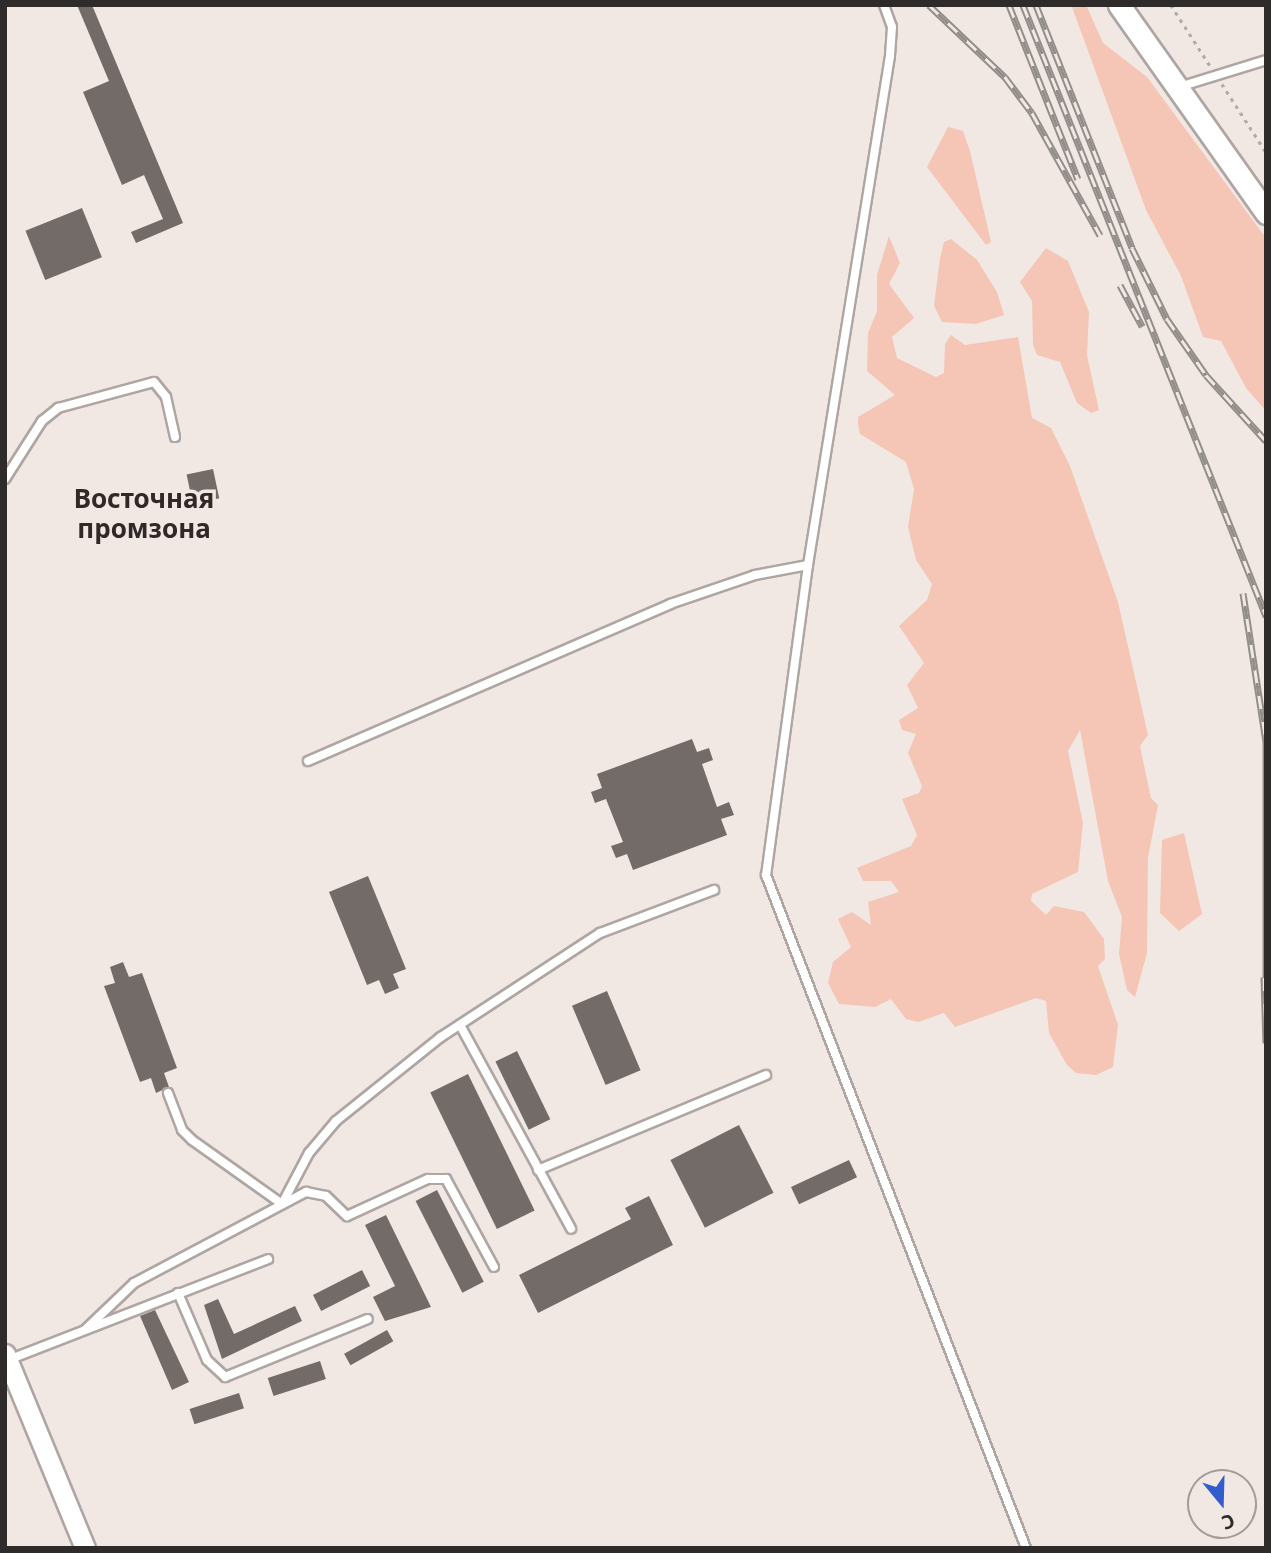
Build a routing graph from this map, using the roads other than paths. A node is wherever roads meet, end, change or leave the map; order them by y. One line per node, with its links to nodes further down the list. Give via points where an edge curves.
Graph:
1 (884, 5): 8 (lane, via 892,27 890,55)
2 (1119, 5): 4 (main road)
3 (1266, 60): 4 (lane)
4 (1177, 88): 5 (main road)
5 (1266, 213)
6 (175, 437): 7 (lane, via 166,397 154,382 58,408 42,421)
7 (5, 479)
8 (808, 565): 9 (lane, via 755,575 670,604); 24 (lane, via 766,875)
9 (308, 761)
10 (714, 890): 11 (lane, via 600,933)
11 (460, 1025): 14 (lane); 15 (lane, via 336,1121 309,1153)
12 (766, 1075): 14 (lane)
13 (168, 1093): 15 (lane, via 191,1140)
14 (538, 1170): 16 (lane)
15 (282, 1204): 18 (lane, via 318,1191 347,1216 438,1177 454,1186); 21 (lane, via 134,1283)
16 (571, 1229)
17 (268, 1259): 19 (lane)
18 (494, 1267)
19 (178, 1293): 20 (lane, via 207,1360 225,1377); 21 (lane)
20 (368, 1319)
21 (86, 1329): 22 (lane)
22 (7, 1357): 23 (street)
23 (85, 1548)
24 (1026, 1548)

